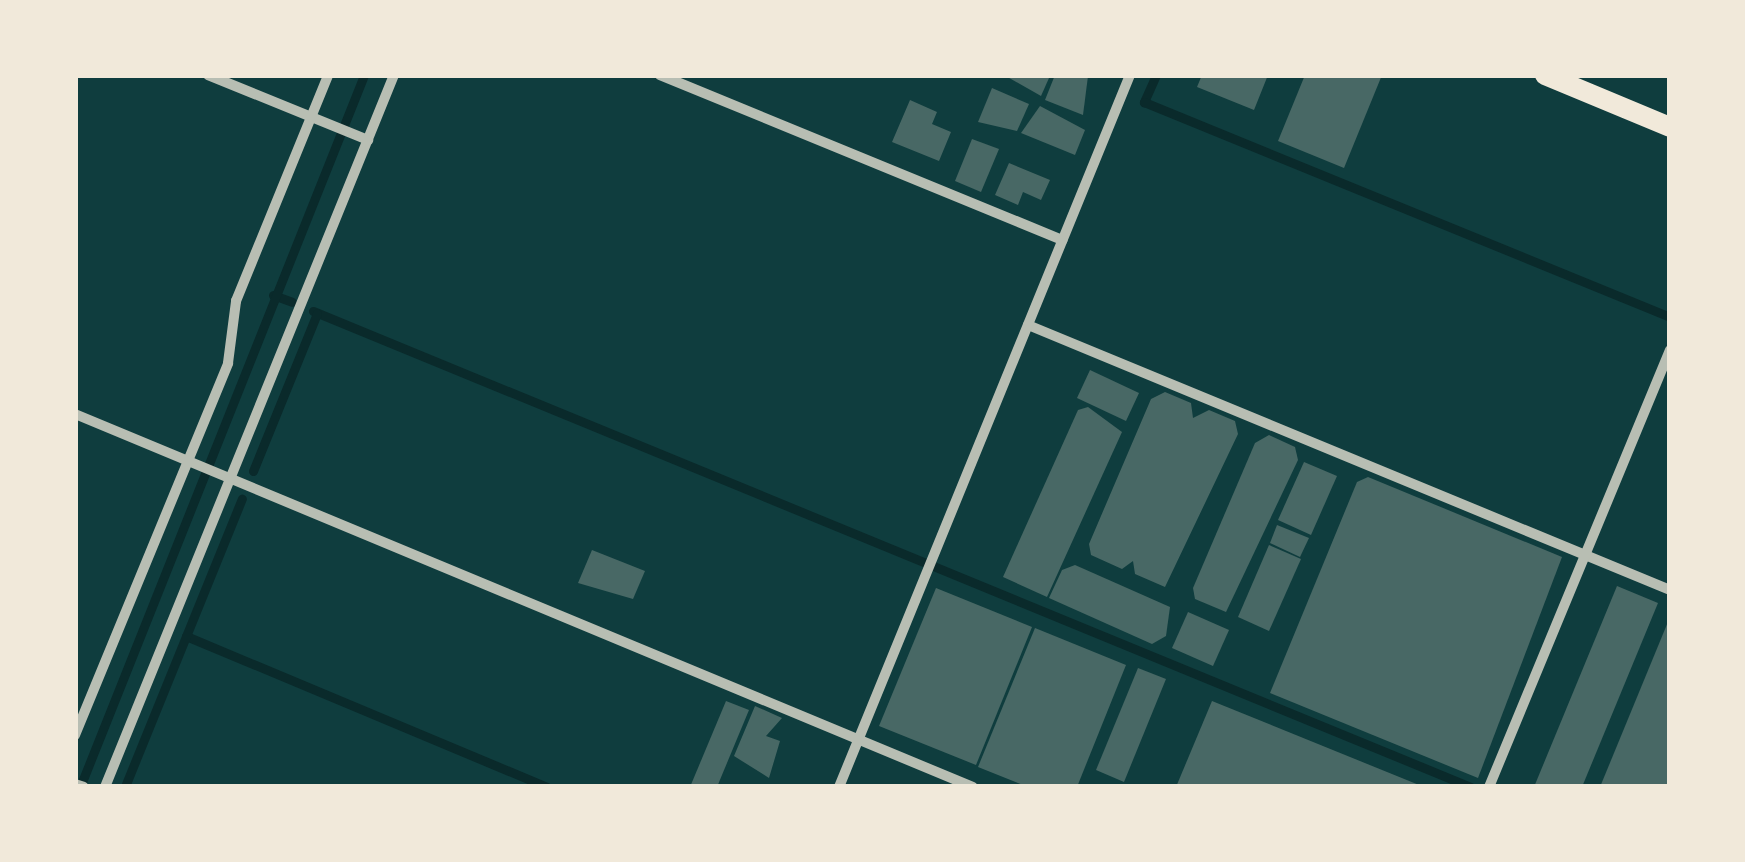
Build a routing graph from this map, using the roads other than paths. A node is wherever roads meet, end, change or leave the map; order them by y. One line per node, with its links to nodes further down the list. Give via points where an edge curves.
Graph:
1 (208, 75): 7 (street)
2 (328, 75): 7 (street)
3 (394, 75): 9 (street)
4 (660, 75): 10 (street)
5 (1130, 75): 10 (street)
6 (1545, 75): 8 (main road)
7 (315, 119): 9 (street); 14 (street, via 236,302 228,364)
8 (1670, 127)
9 (368, 140): 15 (street)
10 (1063, 240): 11 (street)
11 (1028, 325): 16 (street); 19 (street)
12 (1670, 350): 16 (street)
13 (75, 414): 14 (street)
14 (191, 462): 15 (street); 18 (street)
15 (228, 477): 19 (street); 23 (street)
16 (1585, 555): 17 (street); 20 (street)
17 (1670, 590)
18 (75, 735)
19 (859, 739): 24 (street); 25 (street)
20 (1491, 782)
21 (75, 784): 22 (street)
22 (84, 787)
23 (106, 787)
24 (839, 787)
25 (973, 787)

